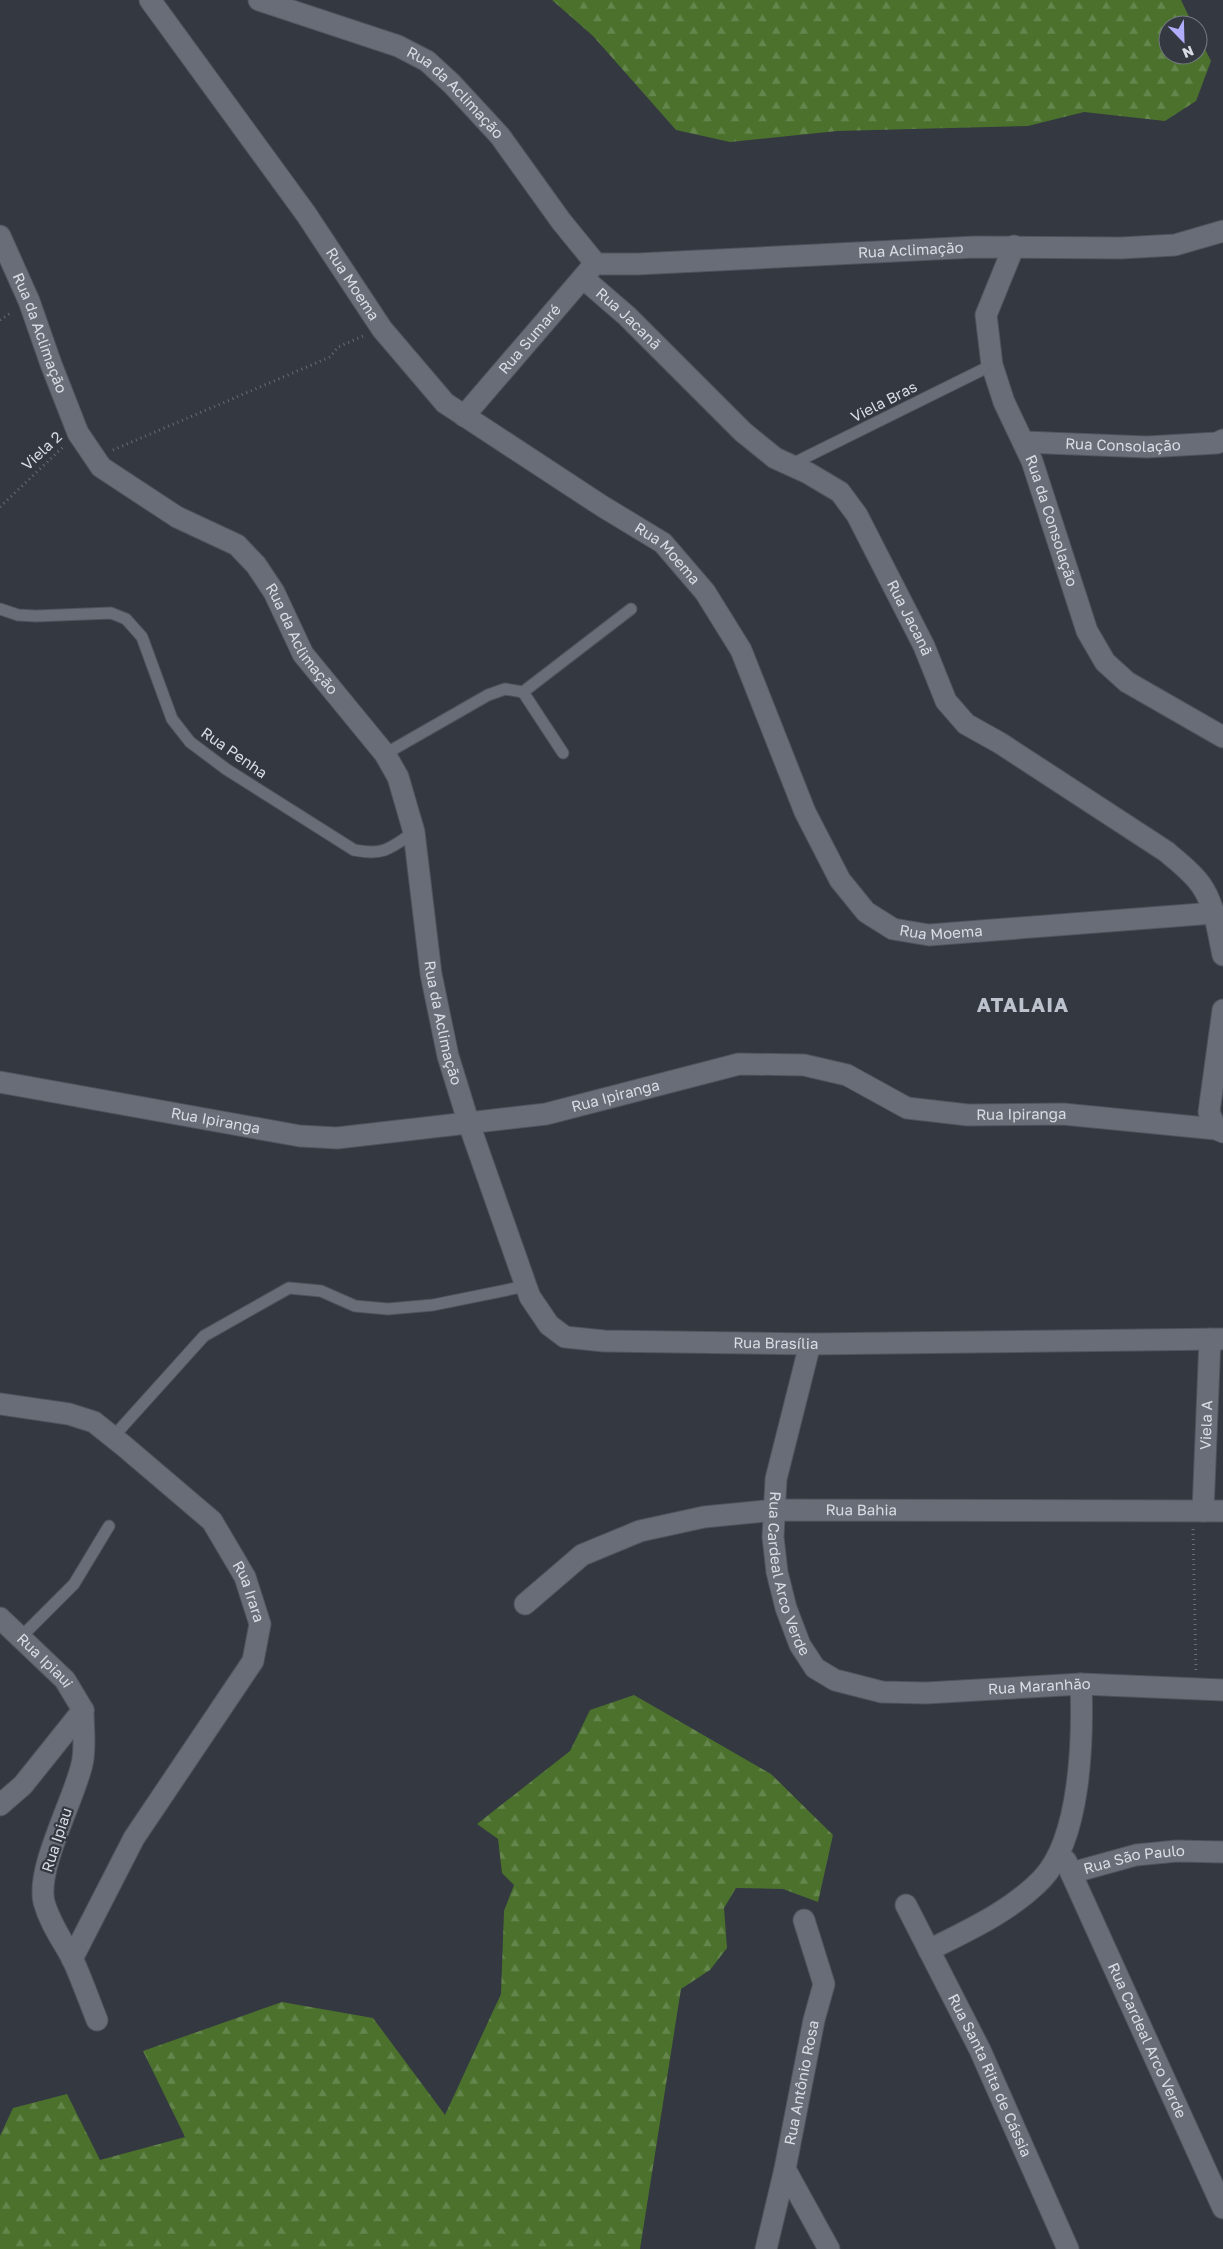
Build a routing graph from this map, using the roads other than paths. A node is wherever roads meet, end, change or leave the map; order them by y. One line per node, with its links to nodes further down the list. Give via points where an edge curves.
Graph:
1 (150, 0): 8 (street, Rua Moema, via 306,214 382,328 445,404)
2 (259, 0): 6 (street, Rua da Aclimação, via 398,46 427,61 500,136 561,221)
3 (1223, 232): 5 (street, Rua Aclimação, via 1175,245 1121,248)
4 (0, 236): 17 (street, Rua da Aclimação, via 29,301 78,433 101,467 177,517 237,545 256,564 274,592 303,654)
5 (1014, 246): 6 (street, Rua Aclimação, via 638,264); 7 (street, Rua da Consolação, via 986,315)
6 (590, 271): 8 (street, Rua Sumaré); 11 (street, Rua Jacanã, via 627,316 743,432 775,458)
7 (992, 364): 9 (street, Rua da Consolação); 11 (lane, Viela Bras)
8 (464, 416): 19 (street, Rua Moema, via 663,544 705,592 741,650 805,812 840,880 866,912 893,929 929,935)
9 (1022, 442): 10 (street, Rua Consolação); 15 (street, Rua da Consolação, via 1032,461 1086,632 1105,662 1127,682)
10 (1221, 446)
11 (790, 465): 19 (street, Rua Jacanã, via 840,492 857,515 924,646 946,701 966,724 1167,852 1201,885)
12 (0, 609): 18 (lane, Rua Penha, via 36,616 111,613 126,619 142,637 172,719 190,742 226,769 354,850 372,853 389,849)
13 (631, 609): 14 (lane)
14 (523, 692): 16 (lane); 17 (lane, via 505,689 488,695)
15 (1223, 737)
16 (563, 753)
17 (385, 754): 18 (street, Rua da Aclimação, via 398,777)
18 (414, 832): 23 (street, Rua da Aclimação, via 431,974 448,1056)
19 (1214, 913): 20 (street, Rua Jacanã)
20 (1223, 955)
21 (1223, 1010): 24 (street, via 1209,1104 1209,1112)
22 (0, 1082): 23 (street, Rua Ipiranga, via 300,1136 337,1138)
23 (469, 1124): 24 (street, Rua Ipiranga, via 546,1114 739,1064 804,1065 847,1075 907,1108 968,1115 1063,1114); 25 (street, Rua Brasília)
24 (1219, 1130)
25 (526, 1286): 27 (street, Rua Brasília, via 549,1325 565,1337 604,1341); 29 (lane, via 440,1304 388,1309 355,1306 321,1291 289,1288 204,1336)
26 (1216, 1339): 27 (street, Rua Brasília); 31 (street, Viela A)
27 (810, 1344): 30 (street, Rua Cardeal Arco Verde, via 776,1479)
28 (0, 1404): 29 (street, Rua Irara, via 69,1414 94,1422)
29 (113, 1437): 47 (street, Rua Irara, via 212,1521 245,1577 260,1624 253,1661 134,1838)
30 (775, 1510): 31 (street, Rua Bahia); 33 (street, Rua Bahia, via 704,1517 640,1531 582,1554); 37 (street, Rua Cardeal Arco Verde, via 773,1537 777,1572 800,1645 815,1668 835,1680)
31 (1206, 1511)
32 (109, 1526): 35 (lane, via 74,1584)
33 (525, 1604)
34 (0, 1618): 35 (street, Rua Ipiaui)
35 (20, 1638): 39 (street, Rua Ipiaui, via 64,1680)
36 (1081, 1684): 37 (street, Rua Maranhão, via 926,1693 882,1692); 38 (street, Rua Maranhão); 41 (street, via 1079,1763 1070,1827)
37 (856, 1686)
38 (1223, 1690)
39 (83, 1710): 40 (street, via 23,1785); 47 (street, Rua Ipiau, via 83,1762 55,1839 44,1893 52,1924)
40 (0, 1805)
41 (1062, 1850): 43 (street, Rua São Paulo); 46 (street, via 1044,1877 1024,1895 994,1916)
42 (1223, 1852): 43 (street, Rua São Paulo, via 1136,1854)
43 (1071, 1873): 50 (street, Rua Cardeal Arco Verde)
44 (906, 1905): 46 (street, Rua Santa Rita de Cássia)
45 (804, 1920): 49 (street, Rua Antônio Rosa, via 824,1984 814,2020)
46 (929, 1950): 53 (street, Rua Santa Rita de Cássia, via 980,2050)
47 (72, 1959): 48 (street, Rua Ipiau)
48 (97, 2020)
49 (786, 2169): 51 (street, Rua Antônio Rosa); 52 (street)
50 (1223, 2208)
51 (766, 2249)
52 (829, 2249)
53 (1068, 2249)

